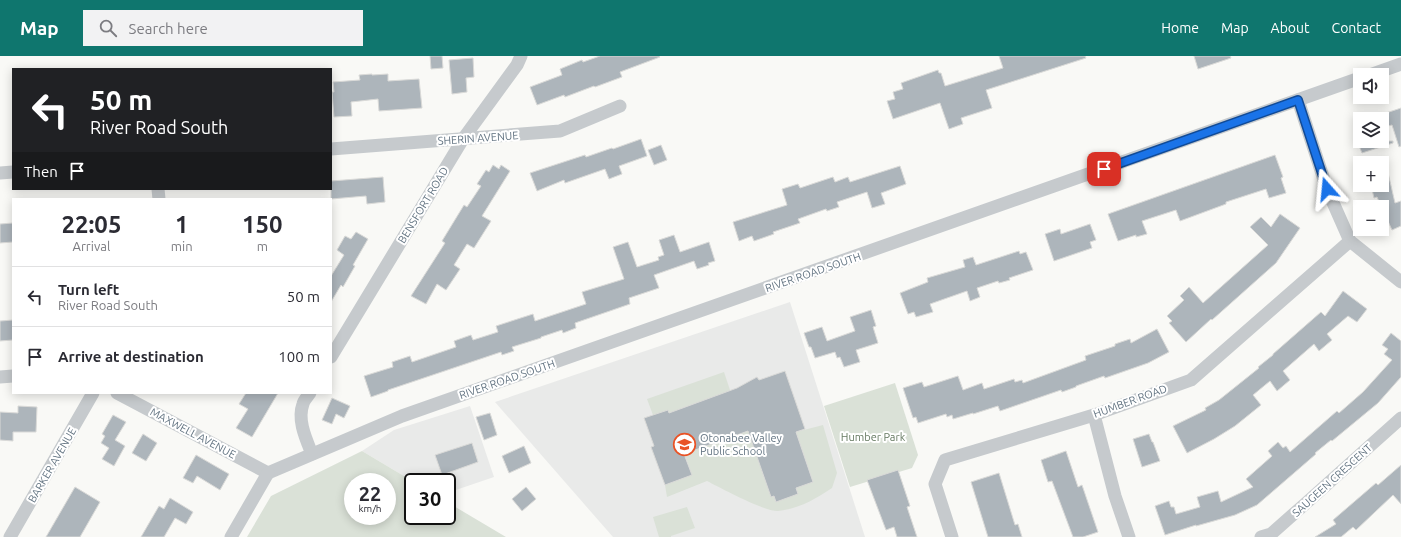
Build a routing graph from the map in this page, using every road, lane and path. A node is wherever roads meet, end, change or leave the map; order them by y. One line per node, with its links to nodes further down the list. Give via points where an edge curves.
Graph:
1 (521, 56): 7 (street, BENSFORT ROAD)
2 (1401, 64): 3 (street)
3 (1389, 68)
4 (1353, 80): 5 (street, RIVER ROAD SOUTH)
5 (1298, 100): 11 (street, via 1327,189); 21 (street, RIVER ROAD SOUTH, via 409,414)
6 (620, 106): 7 (street, SHERIN AVENUE, via 560,131)
7 (463, 139): 8 (street, SHERIN AVENUE); 13 (street, BENSFORT ROAD)
8 (332, 149)
9 (12, 172): 10 (street)
10 (0, 173)
11 (1350, 241): 12 (street); 19 (street, HUMBER ROAD, via 1191,380)
12 (1401, 282)
13 (332, 356)
14 (12, 376): 15 (street)
15 (0, 377)
16 (92, 394): 23 (street, BARKER AVENUE)
17 (119, 394): 22 (street, MAXWELL AVENUE)
18 (309, 394): 21 (street, via 303,404 301,416)
19 (1094, 415): 25 (street, HUMBER ROAD, via 945,460 935,484); 26 (street, via 1115,496)
20 (1401, 418): 27 (street, SAUGEEN CRESCENT, via 1271,534)
21 (312, 454): 22 (street, RIVER ROAD SOUTH)
22 (268, 473): 24 (street)
23 (10, 537)
24 (230, 537)
25 (952, 537)
26 (1129, 537)
27 (1261, 537)

